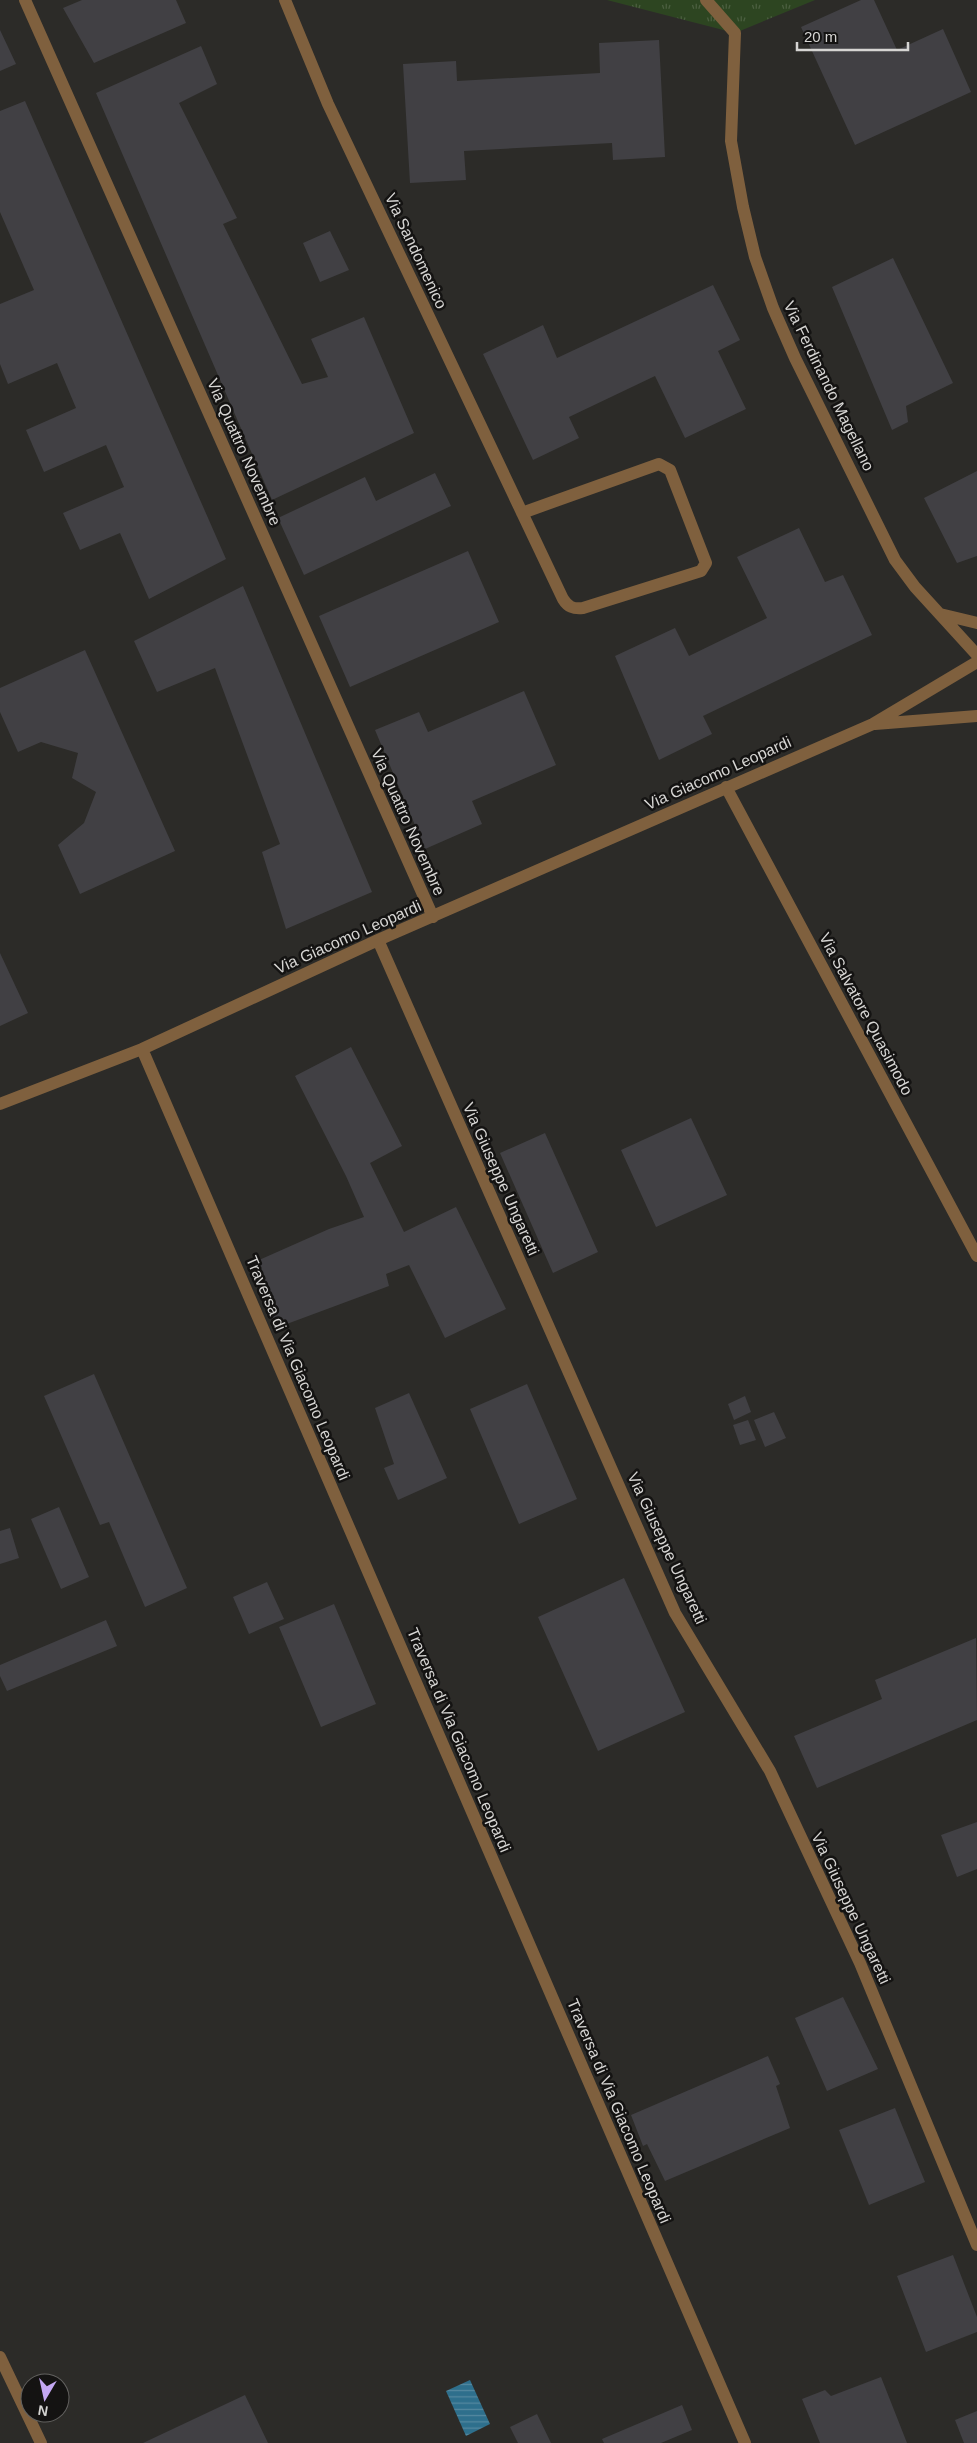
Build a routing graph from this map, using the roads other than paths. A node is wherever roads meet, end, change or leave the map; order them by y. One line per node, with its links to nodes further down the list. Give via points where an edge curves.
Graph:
1 (25, 0): 12 (street, Via Quattro Novembre)
2 (285, 0): 4 (street, Via Sandomenico, via 328,104)
3 (706, 0): 5 (street, Via Ferdinando Magellano, via 735,33 731,141 755,257 773,308 894,560)
4 (522, 513): 4 (street, Via Sandomenico, via 663,464 670,470 706,563 701,571 583,608 571,608 563,599)
5 (940, 614): 6 (street); 7 (street, Via Ferdinando Magellano)
6 (977, 623)
7 (977, 655)
8 (977, 662): 10 (street, Via Giacomo Leopardi)
9 (977, 716): 10 (street, Via Giacomo Leopardi)
10 (873, 724): 11 (street, Via Giacomo Leopardi)
11 (726, 787): 12 (street, Via Giacomo Leopardi); 16 (street, Via Salvatore Quasimodo)
12 (433, 917): 13 (street, Via Giacomo Leopardi)
13 (378, 940): 14 (street, Via Giacomo Leopardi); 17 (street, Via Giuseppe Ungaretti, via 675,1613 770,1771 860,1963)
14 (142, 1049): 15 (street, Via Giacomo Leopardi); 20 (street, Traversa di Via Giacomo Leopardi)
15 (0, 1104)
16 (977, 1256)
17 (977, 2245)
18 (0, 2356): 19 (street)
19 (40, 2443)
20 (745, 2443)

